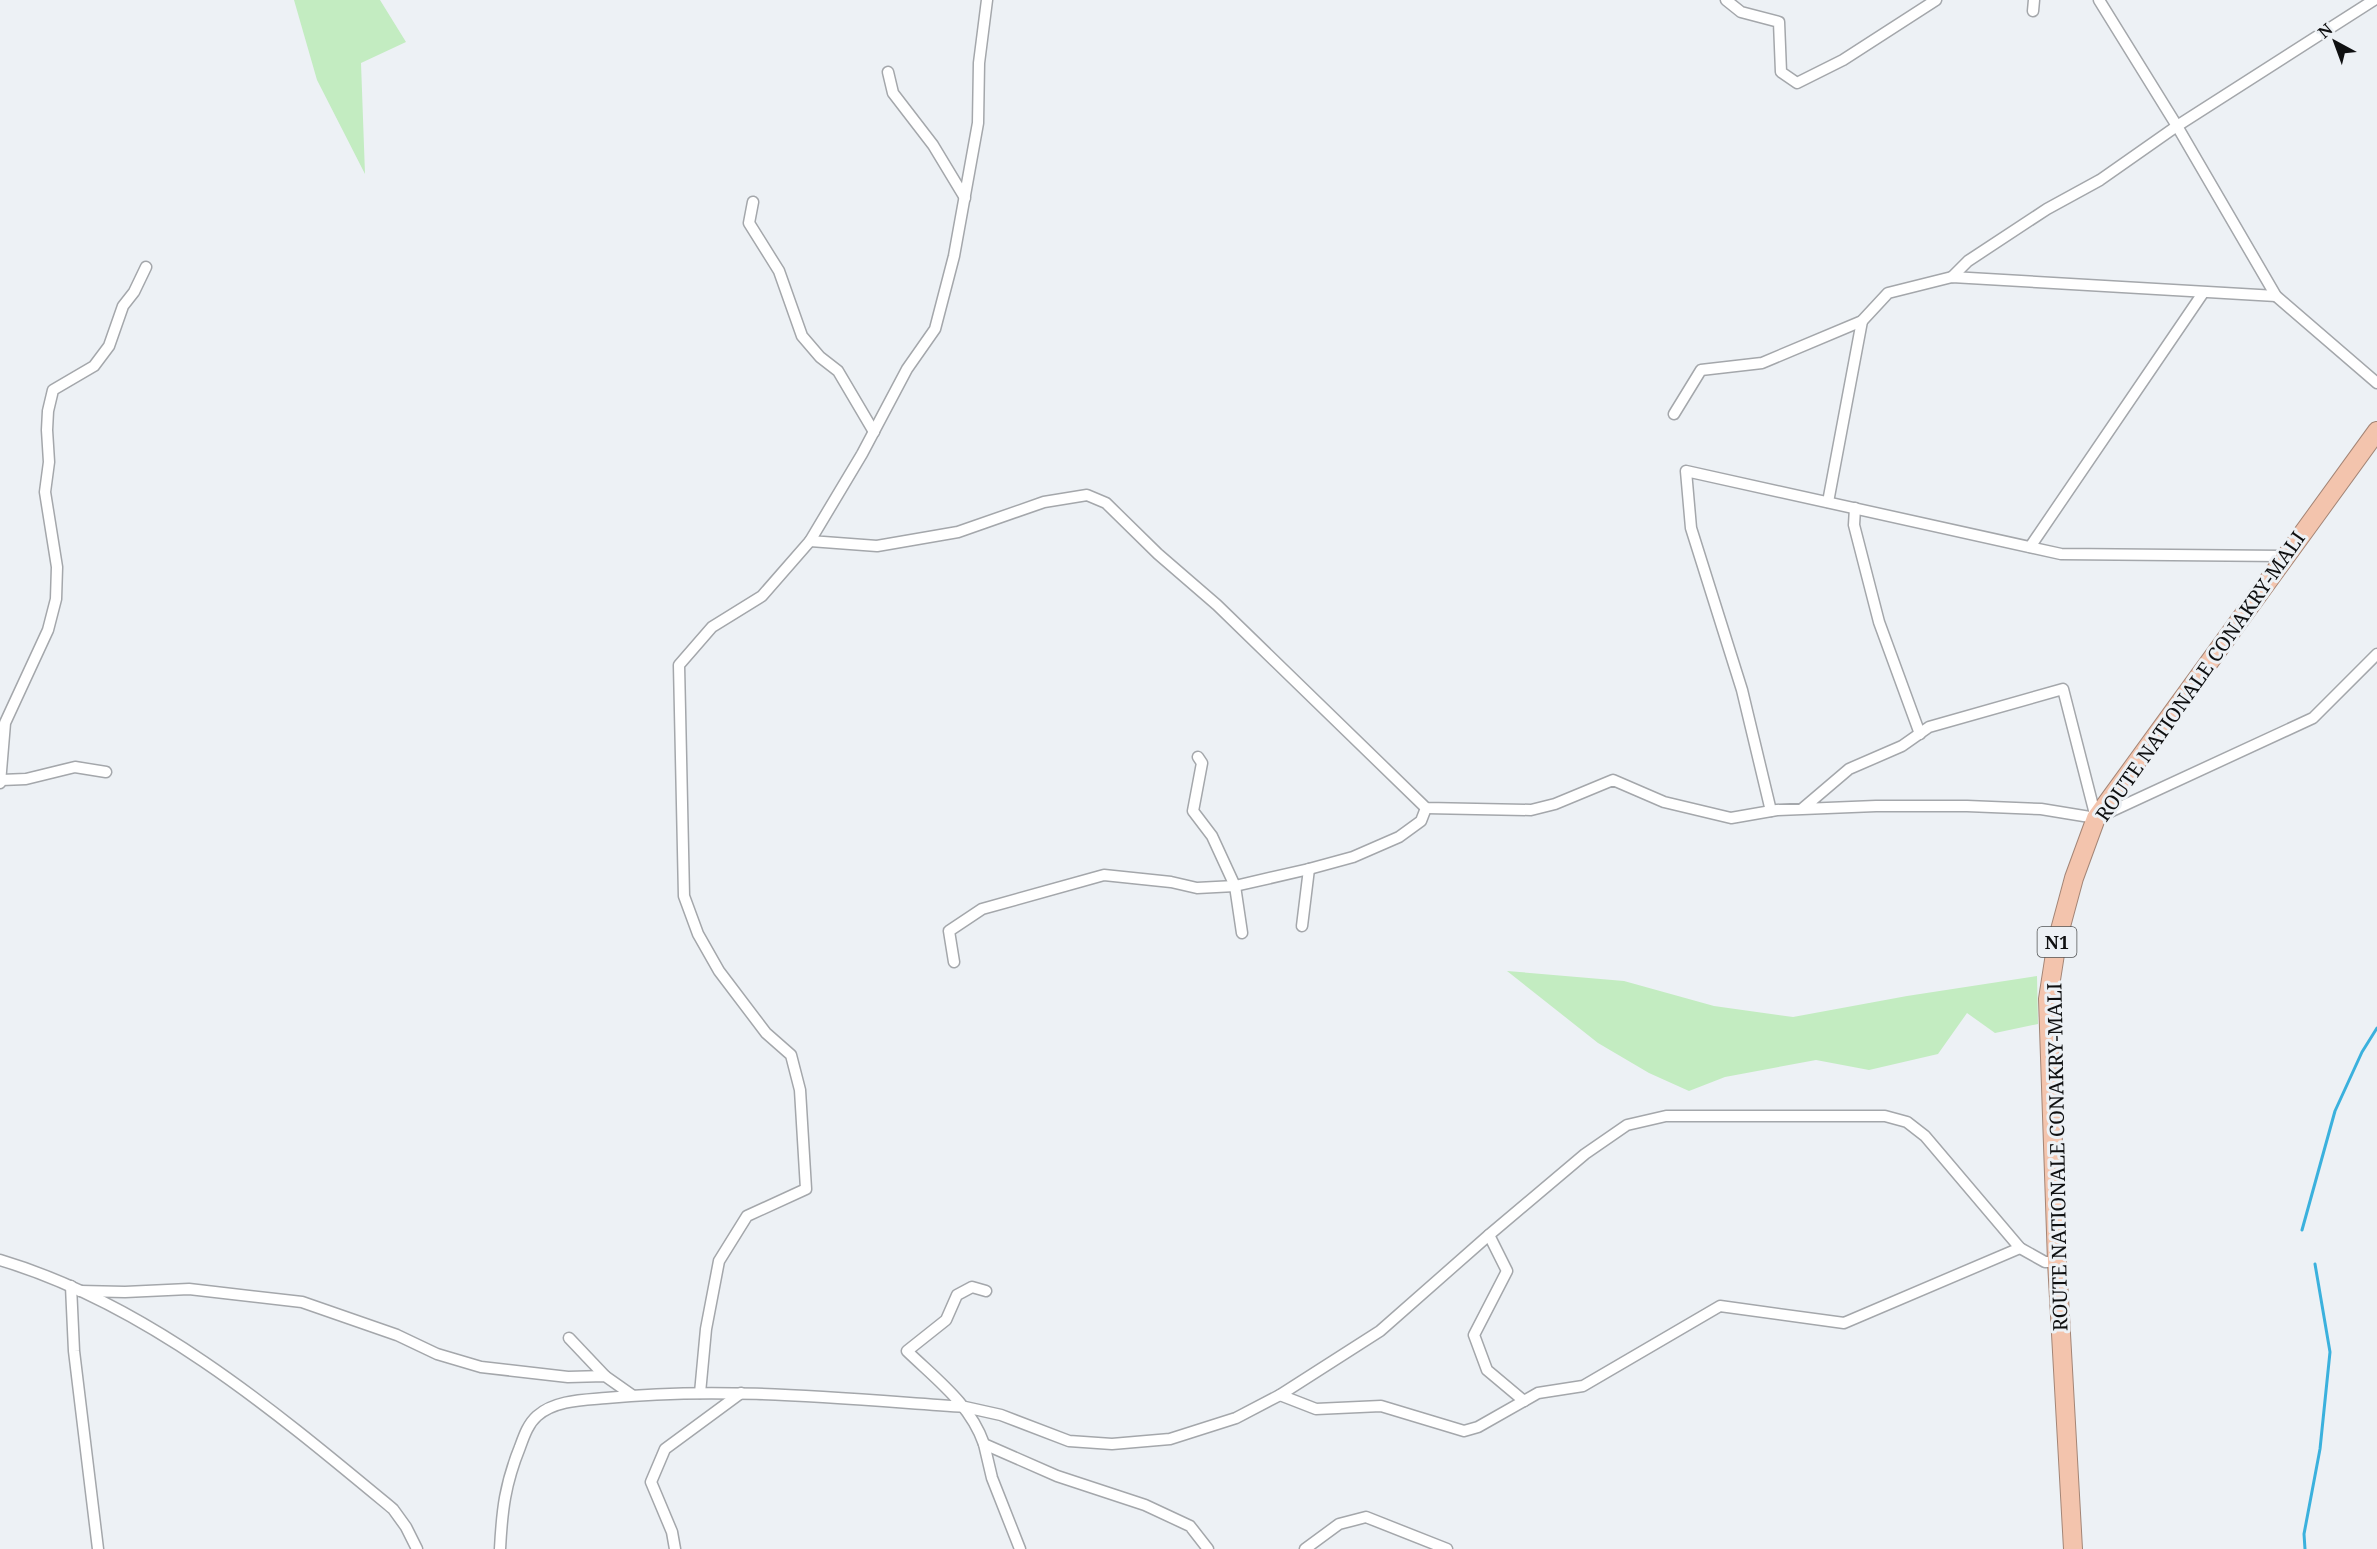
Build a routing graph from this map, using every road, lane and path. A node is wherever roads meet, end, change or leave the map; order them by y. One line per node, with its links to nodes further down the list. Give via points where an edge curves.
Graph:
1 (987, 0): 8 (street, via 979,63 978,123)
2 (1726, 0): 3 (street, via 1741,12 1779,22 1781,72 1797,83 1843,60)
3 (1936, 0)
4 (2099, 0): 7 (street)
5 (2374, 0): 7 (street)
6 (888, 72): 8 (street, via 893,93 933,146)
7 (2177, 126): 11 (street, via 2100,180 2047,209 1968,261); 13 (street)
8 (964, 198): 18 (street, via 935,329 907,369)
9 (753, 202): 18 (street, via 749,223 779,271 802,336 838,371)
10 (146, 267): 28 (street, via 123,306 109,346 94,366 53,390 45,492 57,567 56,599 48,630 5,723)
11 (1952, 277): 12 (street); 14 (street, via 1888,293)
12 (2203, 292): 13 (street); 22 (street)
13 (2276, 296): 15 (street)
14 (1862, 321): 16 (street, via 1762,363 1701,370); 19 (street)
15 (2377, 383)
16 (1674, 414)
17 (2377, 430): 23 (highway, ROUTE NATIONALE CONAKRY-MALI / N1)
18 (874, 432): 21 (street)
19 (1828, 502): 20 (street); 31 (street, via 1686,471 1691,528 1742,690)
20 (1855, 508): 22 (street); 25 (street, via 1854,525 1879,622)
21 (810, 541): 29 (street, via 877,546 958,532 1044,502 1087,495 1106,502); 46 (street, via 762,596 712,627 679,665 684,896 698,934 719,971 766,1033 790,1055 800,1090 806,1189 747,1216 719,1261 706,1329)
22 (2030, 547): 23 (street, via 2061,554)
23 (2284, 556): 32 (highway, ROUTE NATIONALE CONAKRY-MALI / N1)
24 (2377, 654): 32 (street, via 2313,718)
25 (1920, 734): 30 (street, via 1849,769); 32 (street, via 1929,727 2063,689)
26 (1198, 757): 34 (street, via 1202,763 1193,811 1212,836)
27 (106, 772): 28 (street, via 75,767)
28 (1, 782)
29 (1426, 808): 31 (street, via 1531,810 1612,780 1664,802 1731,818); 33 (street, via 1421,821 1399,837 1353,857)
30 (1802, 809): 31 (street); 32 (street, via 1967,806 2041,809)
31 (1771, 811)
32 (2096, 818): 41 (highway, ROUTE NATIONALE CONAKRY-MALI / N1, via 2057,941 2049,999)
33 (1309, 868): 34 (street); 35 (street)
34 (1235, 886): 36 (street); 37 (street, via 1197,888 1104,875 982,909 949,932)
35 (1302, 926)
36 (1242, 933)
37 (954, 962)
38 (1489, 1234): 39 (street, via 1585,1154 1627,1125 1666,1116 1885,1116 1907,1122 1925,1136); 49 (street, via 1380,1331); 50 (street, via 1507,1271 1474,1335 1487,1370)
39 (2020, 1248): 41 (street, via 2045,1262); 50 (street, via 1844,1323 1720,1306 1583,1386 1538,1393)
40 (0, 1260): 42 (street)
41 (2057, 1262): 61 (highway, ROUTE NATIONALE CONAKRY-MALI / N1)
42 (75, 1289): 45 (street, via 189,1289 302,1302 481,1367 568,1377); 53 (street, via 74,1351); 54 (street, via 138,1320 228,1379 393,1509)
43 (986, 1291): 51 (street, via 972,1287 957,1295 946,1320 907,1351)
44 (569, 1338): 45 (street)
45 (605, 1376): 48 (street)
46 (700, 1393): 47 (street); 48 (street)
47 (741, 1393): 51 (street); 56 (street, via 665,1449 651,1482)
48 (632, 1395): 55 (street, via 579,1401 552,1407 536,1416 507,1479)
49 (1280, 1395): 50 (street, via 1316,1409 1381,1406 1464,1431); 51 (street, via 1236,1418 1170,1439 1112,1444 1069,1441 1000,1415)
50 (1524, 1401)
51 (965, 1407): 52 (street)
52 (984, 1444): 57 (street, via 992,1478); 58 (street, via 1190,1526)
53 (98, 1549)
54 (417, 1549)
55 (500, 1549)
56 (675, 1549)
57 (1020, 1549)
58 (1208, 1549)
59 (1305, 1549): 60 (street, via 1339,1524 1366,1517)
60 (1447, 1549)
61 (2073, 1549)

